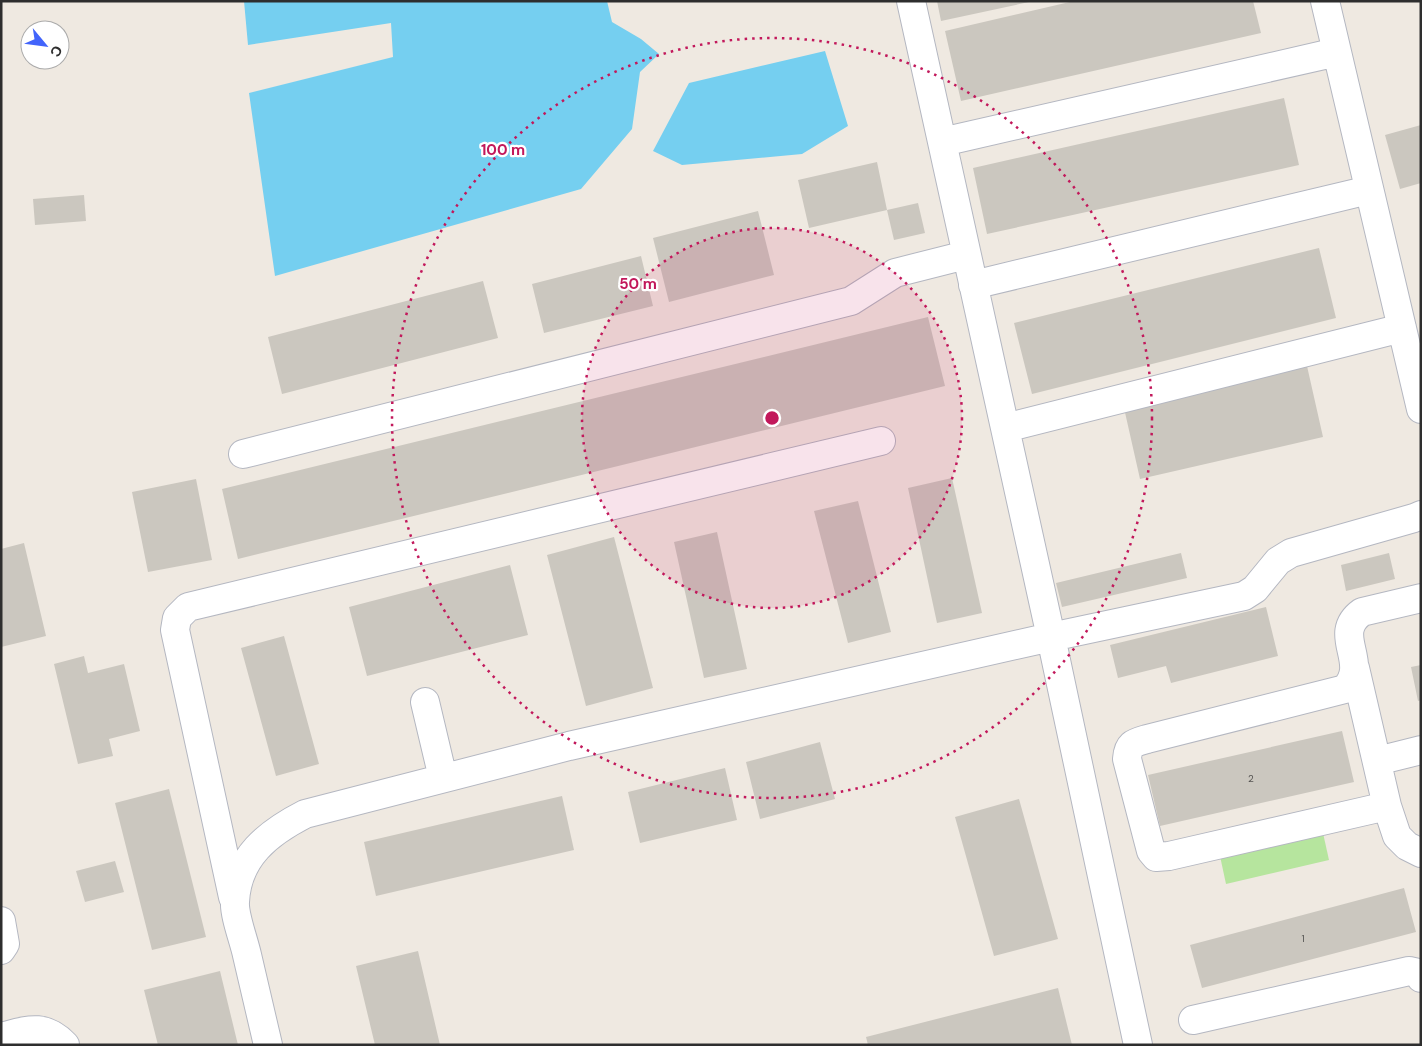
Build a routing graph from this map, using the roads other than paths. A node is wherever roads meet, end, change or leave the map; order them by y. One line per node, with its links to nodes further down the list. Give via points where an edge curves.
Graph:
1 (911, 1): 4 (lane)
2 (1325, 1): 3 (lane)
3 (1337, 52): 4 (lane); 5 (lane)
4 (942, 142): 6 (lane)
5 (1369, 190): 7 (lane); 8 (lane)
6 (966, 255): 7 (lane); 12 (lane, via 895,273 850,301)
7 (973, 285): 10 (lane)
8 (1402, 328): 9 (lane); 10 (lane)
9 (1421, 409)
10 (1004, 428): 15 (lane)
11 (881, 441): 23 (lane, via 188,607 177,618 175,630)
12 (243, 454)
13 (1421, 514): 15 (lane, via 1291,553 1278,561 1255,589 1244,596)
14 (1421, 598): 16 (lane, via 1362,612 1355,617 1349,628)
15 (1051, 637): 20 (lane, via 569,746); 31 (lane)
16 (1355, 668): 19 (lane); 21 (lane, via 1346,689 1134,742 1128,749 1127,759 1151,851 1156,857)
17 (425, 702): 20 (lane)
18 (1421, 750): 19 (lane)
19 (1377, 761): 21 (lane)
20 (443, 778): 23 (lane, via 305,814 283,825 250,856 240,876)
21 (1387, 806): 22 (lane, via 1397,836)
22 (1421, 853)
23 (235, 904): 30 (lane)
24 (1, 921): 25 (lane, via 5,944)
25 (1, 950)
26 (1421, 978): 27 (lane, via 1409,971)
27 (1193, 1020)
28 (1, 1037): 29 (lane, via 38,1029 56,1036)
29 (65, 1045)
30 (268, 1045)
31 (1138, 1045)

